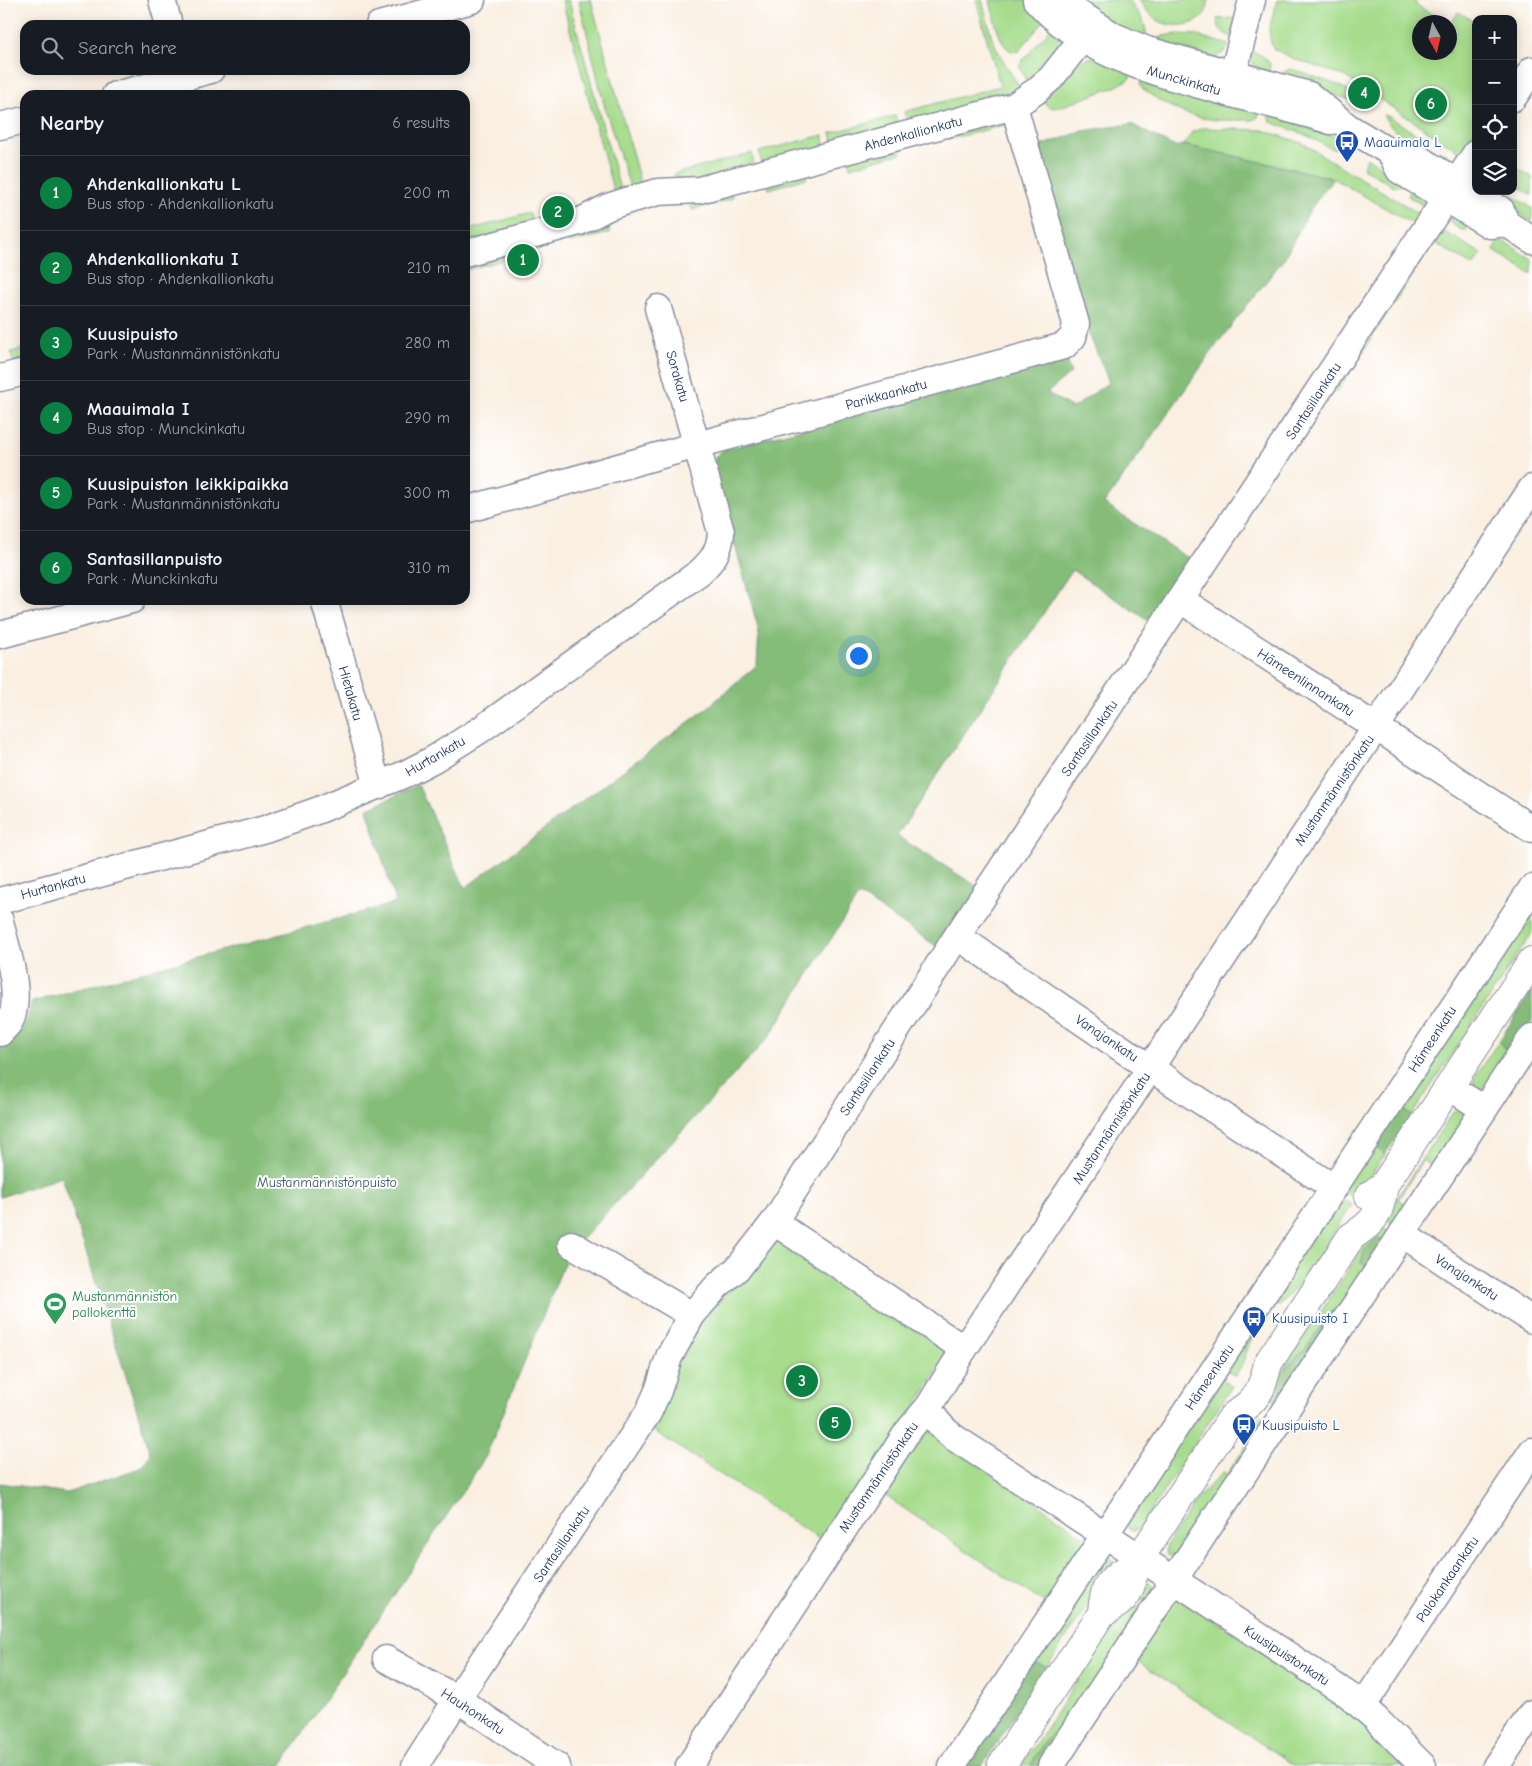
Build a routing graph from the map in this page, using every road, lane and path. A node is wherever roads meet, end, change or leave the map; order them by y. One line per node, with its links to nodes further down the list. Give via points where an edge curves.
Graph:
1 (162, 0): 6 (street)
2 (472, 0): 7 (street)
3 (1036, 0): 8 (street, Munckinkatu, via 1054,18)
4 (1064, 0): 8 (street, Munckinkatu)
5 (1252, 0): 12 (street)
6 (168, 20)
7 (398, 20)
8 (1088, 32): 12 (street, Munckinkatu, via 1114,36); 15 (street, Ahdenkallionkatu, via 1051,78)
9 (1532, 70): 14 (street)
10 (199, 75): 11 (street)
11 (184, 81): 13 (street)
12 (1231, 83): 19 (street, Munckinkatu, via 1309,96 1348,127 1391,153 1400,170)
13 (140, 90)
14 (1517, 92)
15 (1014, 106): 21 (street, Ahdenkallionkatu, via 699,190 662,209 634,217 613,222 579,222); 25 (street, Parikkaankatu, via 1076,324 1073,336 1064,346)
16 (20, 121): 17 (street)
17 (0, 126)
18 (1472, 160): 19 (street, Santasillankatu)
19 (1452, 191): 20 (street, Munckinkatu, via 1501,210 1506,223); 28 (street, Santasillankatu)
20 (1532, 240)
21 (470, 252)
22 (658, 308): 25 (street, Sorakatu)
23 (20, 373): 24 (street)
24 (0, 378)
25 (697, 445): 27 (street, Parikkaankatu); 33 (street, Hurtankatu, via 720,532 720,544 714,559 480,730 434,759)
26 (1532, 488): 32 (street, Mustanmännistönkatu)
27 (470, 509)
28 (1181, 600): 32 (street, Hämeenlinnankatu); 38 (street, Santasillankatu)
29 (113, 605): 31 (street)
30 (325, 605): 33 (street, Hietakatu)
31 (0, 635)
32 (1376, 727): 34 (street, Hämeenlinnankatu); 42 (street, Mustanmännistönkatu)
33 (378, 786): 36 (street, Hurtankatu, via 266,829)
34 (1532, 829)
35 (1532, 888): 45 (street, Hämeenkatu)
36 (0, 901)
37 (0, 921): 40 (street, via 15,989 10,1023)
38 (957, 936): 42 (street, Vanajankatu); 46 (street, Santasillankatu)
39 (1532, 961): 43 (main road)
40 (0, 1033)
41 (1532, 1036): 44 (street)
42 (1150, 1068): 45 (street, Vanajankatu); 51 (street, Mustanmännistönkatu)
43 (1449, 1087): 44 (street); 55 (main road, via 1384,1185 1381,1206 1368,1226 1351,1237 1268,1363 1263,1385 1250,1405 1233,1416)
44 (1484, 1109): 47 (street)
45 (1334, 1188): 54 (street, Hämeenkatu)
46 (774, 1222): 49 (street, Santasillankatu, via 739,1267); 51 (street)
47 (1402, 1234): 50 (street, Vanajankatu); 56 (street)
48 (571, 1244): 49 (street)
49 (692, 1315): 58 (street, Santasillankatu, via 669,1357 648,1413)
50 (1532, 1320)
51 (964, 1349): 52 (street, Mustanmännistönkatu)
52 (929, 1406): 54 (street, Kuusipuistonkatu, via 934,1419 946,1432); 63 (street, Mustanmännistönkatu, via 908,1431)
53 (1532, 1451): 59 (street, Palokankaankatu)
54 (1104, 1535): 55 (street, Kuusipuistonkatu); 64 (street, Hämeenkatu)
55 (1137, 1561): 56 (street, Kuusipuistonkatu); 65 (main road, via 1133,1584 1119,1604 1102,1613)
56 (1174, 1580): 59 (street, Kuusipuistonkatu); 66 (street)
57 (386, 1659): 58 (street, Hauhonkatu)
58 (457, 1699): 61 (street, Santasillankatu); 62 (street, Hauhonkatu)
59 (1362, 1707): 67 (street, Kuusipuistonkatu)
60 (1532, 1713): 68 (street)
61 (415, 1766)
62 (557, 1766)
63 (689, 1766)
64 (952, 1766)
65 (1001, 1766)
66 (1050, 1766)
67 (1423, 1766)
68 (1496, 1766)

